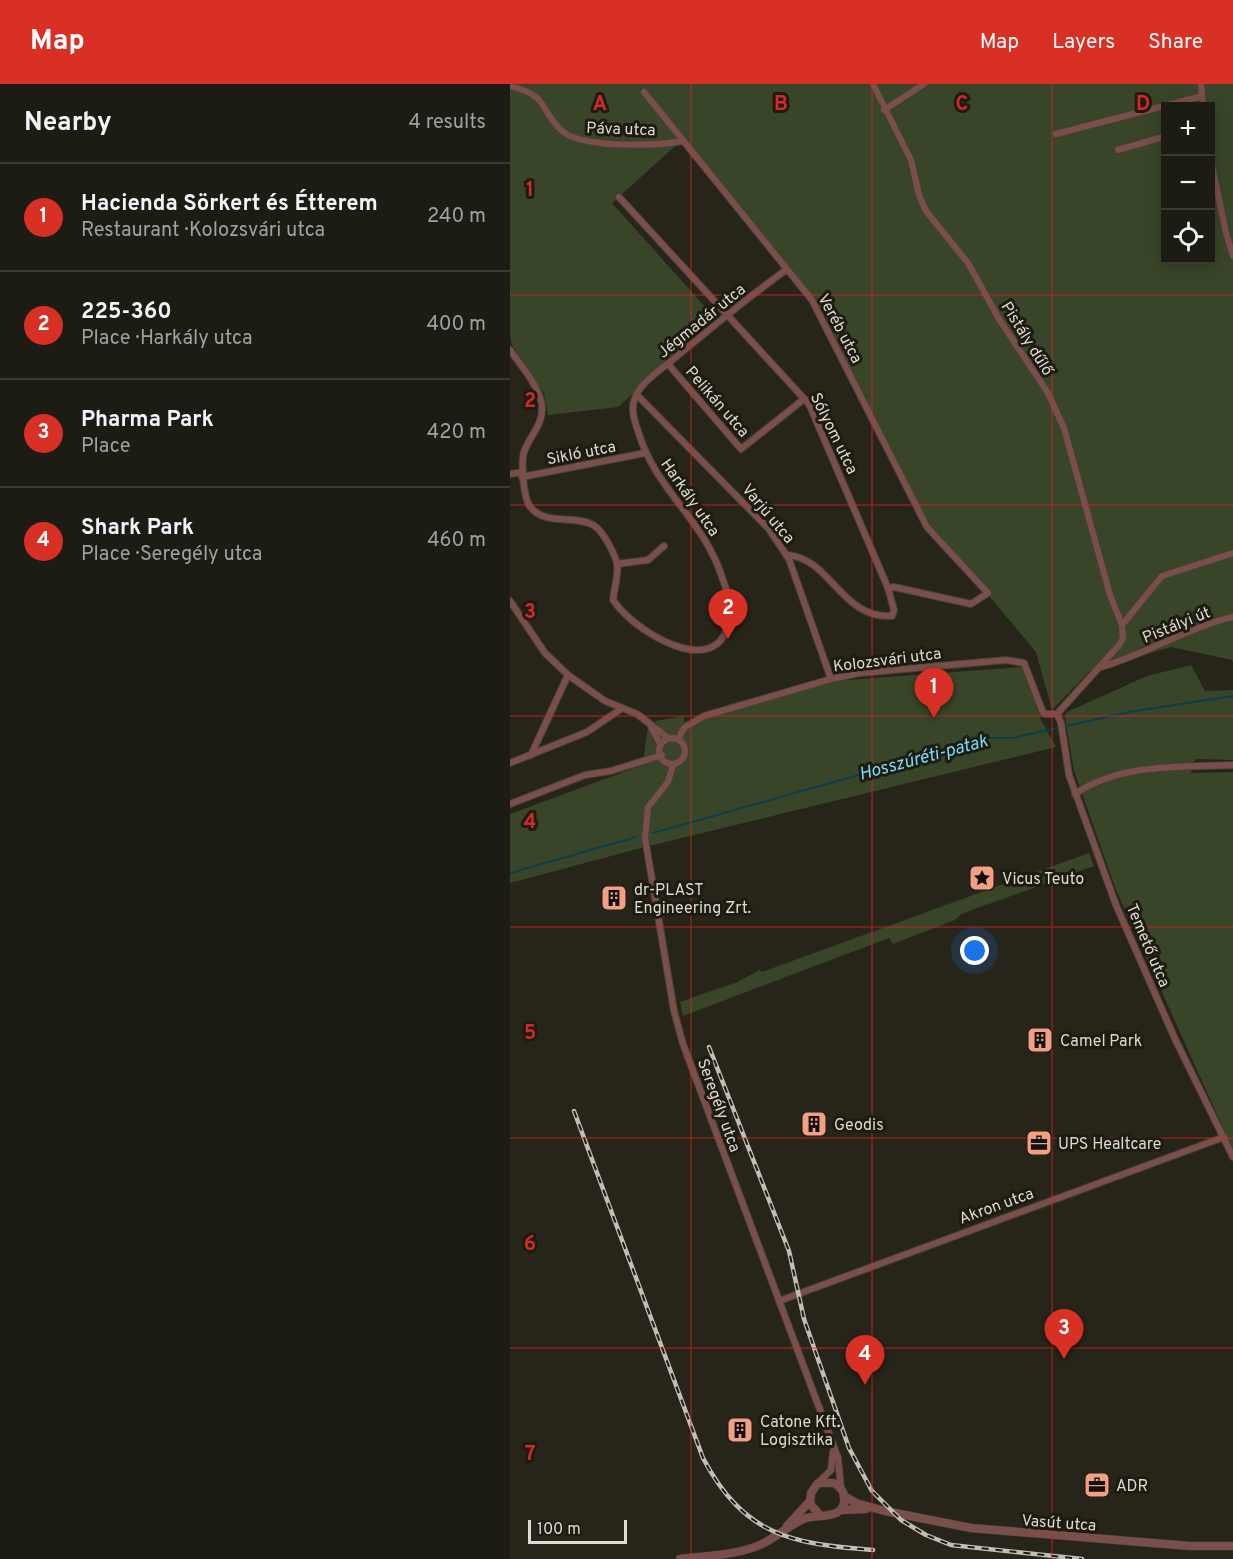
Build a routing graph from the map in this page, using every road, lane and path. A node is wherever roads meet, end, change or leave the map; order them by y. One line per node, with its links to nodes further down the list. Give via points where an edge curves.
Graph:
1 (873, 84): 8 (street, Pistály dűlő)
2 (924, 84): 8 (street)
3 (1201, 84): 6 (street)
4 (510, 86): 11 (street, Páva utca, via 528,91 543,102 561,131 573,139)
5 (644, 92): 11 (street, Veréb utca)
6 (1202, 96): 7 (street); 9 (street)
7 (1203, 102)
8 (884, 110): 32 (street, Pistály dűlő, via 911,160 926,211 968,264 1057,412)
9 (1056, 134)
10 (1161, 137): 12 (street)
11 (682, 141): 16 (street, Veréb utca)
12 (1118, 150)
13 (1210, 156): 15 (street)
14 (619, 197): 17 (street, Sólyom utca)
15 (1233, 256)
16 (786, 270): 17 (street, Jégmadár utca); 29 (street, Veréb utca, via 812,300 927,527 988,593 970,604)
17 (728, 315): 19 (street, Jégmadár utca); 21 (street, Sólyom utca)
18 (510, 350): 24 (street, via 540,396 542,409 540,422 523,453)
19 (668, 364): 20 (street, Jégmadár utca); 21 (street, Pelikán utca, via 741,449)
20 (637, 395): 22 (street, via 633,416); 27 (street, Varjú utca, via 768,528)
21 (804, 399): 29 (street, Sólyom utca)
22 (645, 453): 24 (street, Sikló utca); 28 (street, Harkály utca, via 666,489 696,522 716,558 729,601 726,632 706,651 683,648 651,636 624,616 613,600)
23 (510, 474): 24 (street)
24 (522, 475): 28 (street, via 528,503 534,511 546,517 593,525)
25 (664, 546): 28 (street, via 648,560)
26 (1233, 553): 32 (street, via 1162,576)
27 (787, 555): 29 (street, Sólyom utca, via 814,565 844,597 880,617 892,616 894,610); 37 (street, Varjú utca)
28 (617, 564)
29 (888, 588)
30 (510, 602): 36 (street, via 540,647)
31 (1233, 617): 34 (street, Pistályi út, via 1203,625)
32 (1122, 625): 33 (street)
33 (1120, 644): 34 (street); 35 (street)
34 (1129, 657): 35 (street, Pistályi út)
35 (1100, 667): 39 (street)
36 (568, 675): 38 (street, via 591,694); 44 (street)
37 (831, 679): 39 (street, Kolozsvári utca, via 1013,660 1024,663 1044,714); 42 (street, Kolozsvári utca, via 704,716 684,728)
38 (621, 709): 40 (street); 44 (street, via 587,732)
39 (1057, 714): 49 (street, Temető utca)
40 (647, 721): 41 (street); 43 (street)
41 (668, 737): 42 (street); 43 (street)
42 (678, 739): 47 (street, via 685,753)
43 (661, 745): 45 (street)
44 (531, 755): 46 (street)
45 (662, 755): 47 (street); 50 (street, via 585,775)
46 (510, 763)
47 (673, 765): 53 (street, Seregély utca, via 668,782 648,807 645,838 674,1011)
48 (1233, 765): 49 (street, via 1126,772 1096,781)
49 (1075, 794): 51 (street, Temető utca, via 1121,915 1179,1049)
50 (510, 804)
51 (1224, 1137): 52 (street, Temető utca); 53 (street, Akron utca)
52 (1233, 1157)
53 (778, 1301): 54 (street, Seregély utca)
54 (833, 1448): 55 (street, via 831,1470); 56 (street, Seregély utca)
55 (819, 1484): 56 (street, Vasút utca, via 831,1482); 57 (street, Vasút utca, via 812,1489)
56 (843, 1492): 58 (street); 59 (street, Vasút utca, via 856,1503)
57 (810, 1501): 60 (street); 61 (street, Vasút utca)
58 (841, 1510): 59 (street, Vasút utca); 60 (street, Vasút utca, via 831,1516)
59 (885, 1511): 62 (street, Vasút utca, via 1015,1533)
60 (819, 1514): 61 (street, Vasút utca)
61 (785, 1530): 63 (street, Vasút utca, via 748,1549)
62 (1233, 1546)
63 (680, 1559)

